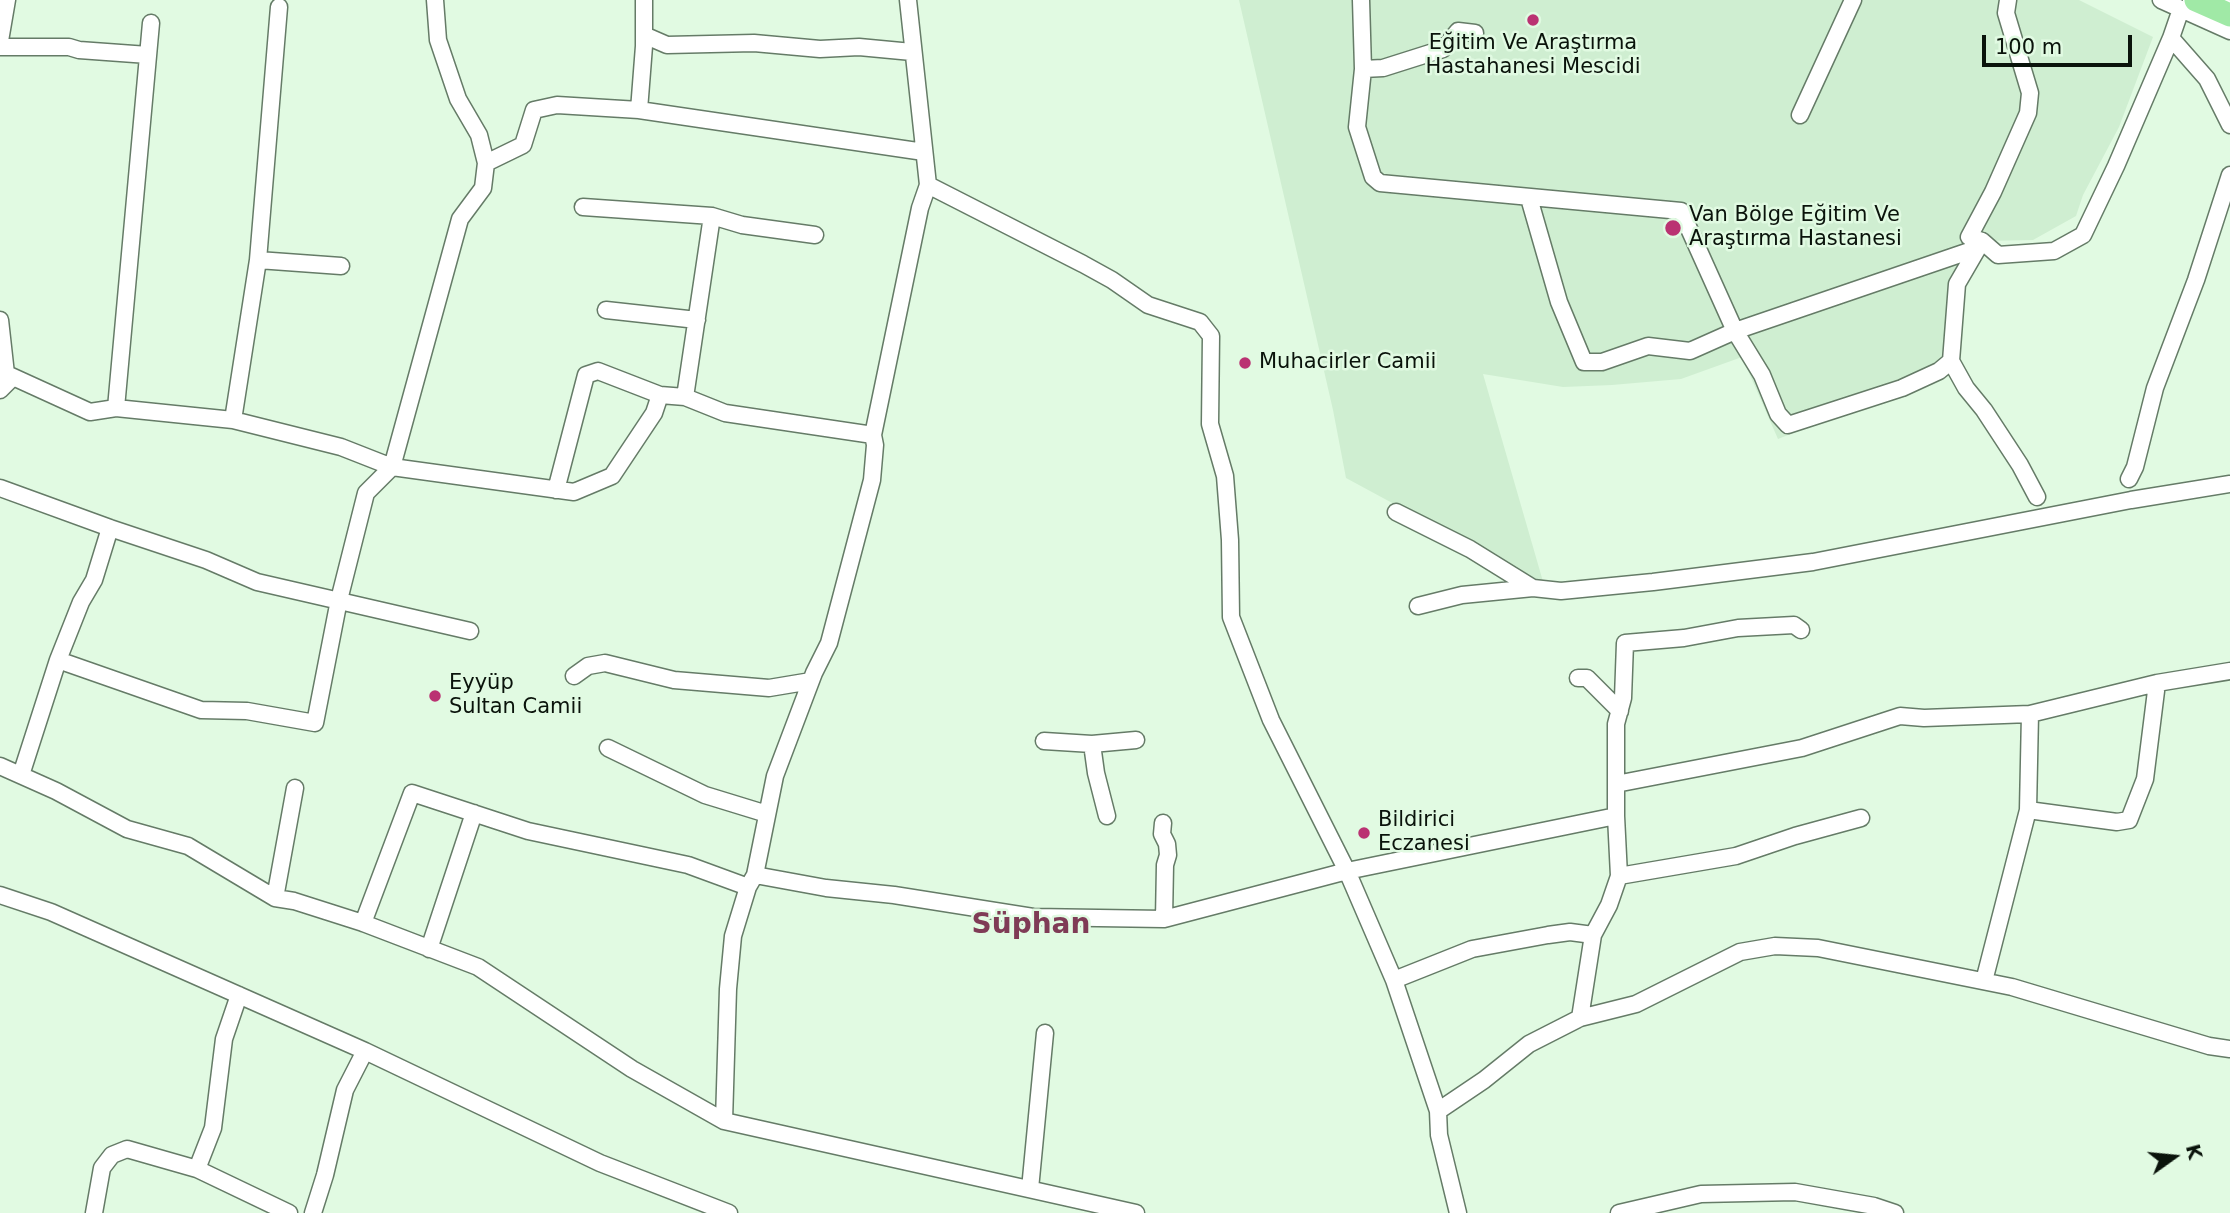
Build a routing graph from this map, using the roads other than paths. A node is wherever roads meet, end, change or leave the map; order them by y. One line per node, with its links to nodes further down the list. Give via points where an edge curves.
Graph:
1 (7, 0): 17 (street)
2 (435, 0): 25 (street, via 438,40 458,99 479,135)
3 (644, 0): 15 (street)
4 (908, 0): 18 (street)
5 (1361, 0): 20 (street)
6 (1853, 0): 22 (street)
7 (2008, 0): 32 (street, via 2006,13 2031,93 2028,113 1969,237)
8 (2161, 0): 9 (street)
9 (2188, 4): 11 (highway); 13 (street); 16 (street)
10 (279, 7): 33 (street)
11 (2230, 15)
12 (151, 23): 19 (street)
13 (2230, 30)
14 (1475, 33): 20 (street, via 1458,30 1443,49 1383,68)
15 (644, 34): 18 (street, via 667,45 754,43); 21 (street)
16 (2171, 38): 23 (street, via 2207,79); 32 (street, via 2083,235 2054,251 1998,255)
17 (0, 44): 19 (street)
18 (912, 52): 24 (street)
19 (148, 55): 44 (street)
20 (1363, 69): 28 (street, via 1357,127 1373,177 1380,183)
21 (639, 110): 24 (street); 25 (street, via 557,105 534,110 523,145)
22 (1800, 116)
23 (2230, 125)
24 (924, 152): 27 (street)
25 (486, 163): 47 (street, via 484,187 460,219)
26 (2230, 175): 48 (street, via 2155,388)
27 (928, 185): 46 (street); 83 (street, via 1083,264 1148,306 1200,322 1211,337 1210,424 1225,476 1231,617 1271,720)
28 (1529, 198): 38 (street, via 1682,211); 38 (street, via 1557,294 1584,362 1602,362 1648,346 1690,351)
29 (583, 207): 30 (street)
30 (712, 216): 31 (street); 37 (street)
31 (815, 235)
32 (1980, 244): 38 (street); 39 (street, via 1957,284)
33 (258, 260): 34 (street); 45 (street)
34 (341, 266)
35 (606, 310): 37 (street)
36 (0, 320): 40 (street)
37 (697, 320): 43 (street)
38 (1735, 331): 39 (street, via 1788,425 1902,388)
39 (1951, 361): 52 (street)
40 (7, 374): 41 (street); 44 (street, via 90,412)
41 (0, 390)
42 (660, 395): 43 (street); 51 (street, via 654,413 612,476 574,492); 51 (street, via 598,371 586,374)
43 (685, 397): 46 (street, via 725,413)
44 (116, 408): 45 (street)
45 (233, 420): 47 (street, via 341,447)
46 (873, 435): 64 (street, via 872,480 830,643)
47 (392, 467): 51 (street); 56 (street, via 366,493)
48 (2129, 479)
49 (2230, 484): 55 (street, via 1813,562 1562,591)
50 (0, 488): 54 (street)
51 (556, 490)
52 (2037, 497)
53 (1396, 512): 55 (street, via 1470,549)
54 (110, 528): 56 (street, via 257,582); 60 (street, via 94,580)
55 (1533, 588): 57 (street, via 1462,595)
56 (339, 600): 59 (street); 60 (street, via 315,723 247,711 201,710)
57 (1418, 606)
58 (1801, 630): 66 (street, via 1794,625 1738,628 1625,643)
59 (470, 631)
60 (58, 660): 73 (street)
61 (2230, 671): 65 (street)
62 (574, 676): 64 (street, via 588,666 605,663 674,680 769,688)
63 (1578, 678): 66 (street, via 1587,678)
64 (811, 681): 78 (street, via 775,776)
65 (2157, 683): 67 (street); 76 (street, via 2145,779 2129,820)
66 (1619, 711): 74 (street)
67 (2030, 714): 74 (street, via 1900,716 1802,748); 76 (street)
68 (1136, 740): 70 (street)
69 (1044, 741): 70 (street)
70 (1092, 744): 79 (street)
71 (608, 748): 78 (street, via 705,795)
72 (0, 766): 73 (street)
73 (21, 775): 87 (street, via 127,829 188,846)
74 (1616, 784): 80 (street)
75 (295, 788): 87 (street)
76 (2028, 810): 93 (street)
77 (474, 813): 85 (street, via 528,831); 89 (street, via 412,793); 91 (street)
78 (767, 814): 85 (street)
79 (1107, 816)
80 (1616, 816): 83 (street); 84 (street)
81 (1861, 818): 84 (street, via 1736,856)
82 (1163, 822): 88 (street, via 1168,855)
83 (1347, 871): 88 (street); 92 (street)
84 (1619, 876): 90 (street)
85 (751, 881): 88 (street, via 894,895 1033,917); 100 (street, via 733,936)
86 (0, 895): 94 (street, via 51,912)
87 (275, 898): 89 (street)
88 (1164, 919)
89 (363, 923): 91 (street)
90 (1593, 935): 92 (street, via 1570,932 1472,949); 95 (street)
91 (429, 949): 100 (street, via 478,967 632,1069)
92 (1394, 980): 99 (street)
93 (1984, 981): 95 (street, via 1818,948 1775,946 1740,952 1636,1004); 97 (street)
94 (239, 995): 98 (street); 101 (street, via 224,1039 213,1128)
95 (1580, 1018): 99 (street, via 1528,1044)
96 (1045, 1033): 102 (street)
97 (2230, 1049)
98 (365, 1051): 105 (street, via 345,1090); 106 (street, via 600,1163)
99 (1438, 1111): 108 (street, via 1439,1135)
100 (724, 1121): 102 (street)
101 (197, 1169): 103 (street, via 127,1149 113,1155 102,1168); 104 (street)
102 (1030, 1189): 107 (street)
103 (94, 1213)
104 (289, 1213)
105 (313, 1213)
106 (729, 1213)
107 (1136, 1213)
108 (1458, 1213)
109 (1619, 1213): 110 (street, via 1701,1195 1795,1192)
110 (1895, 1213)

